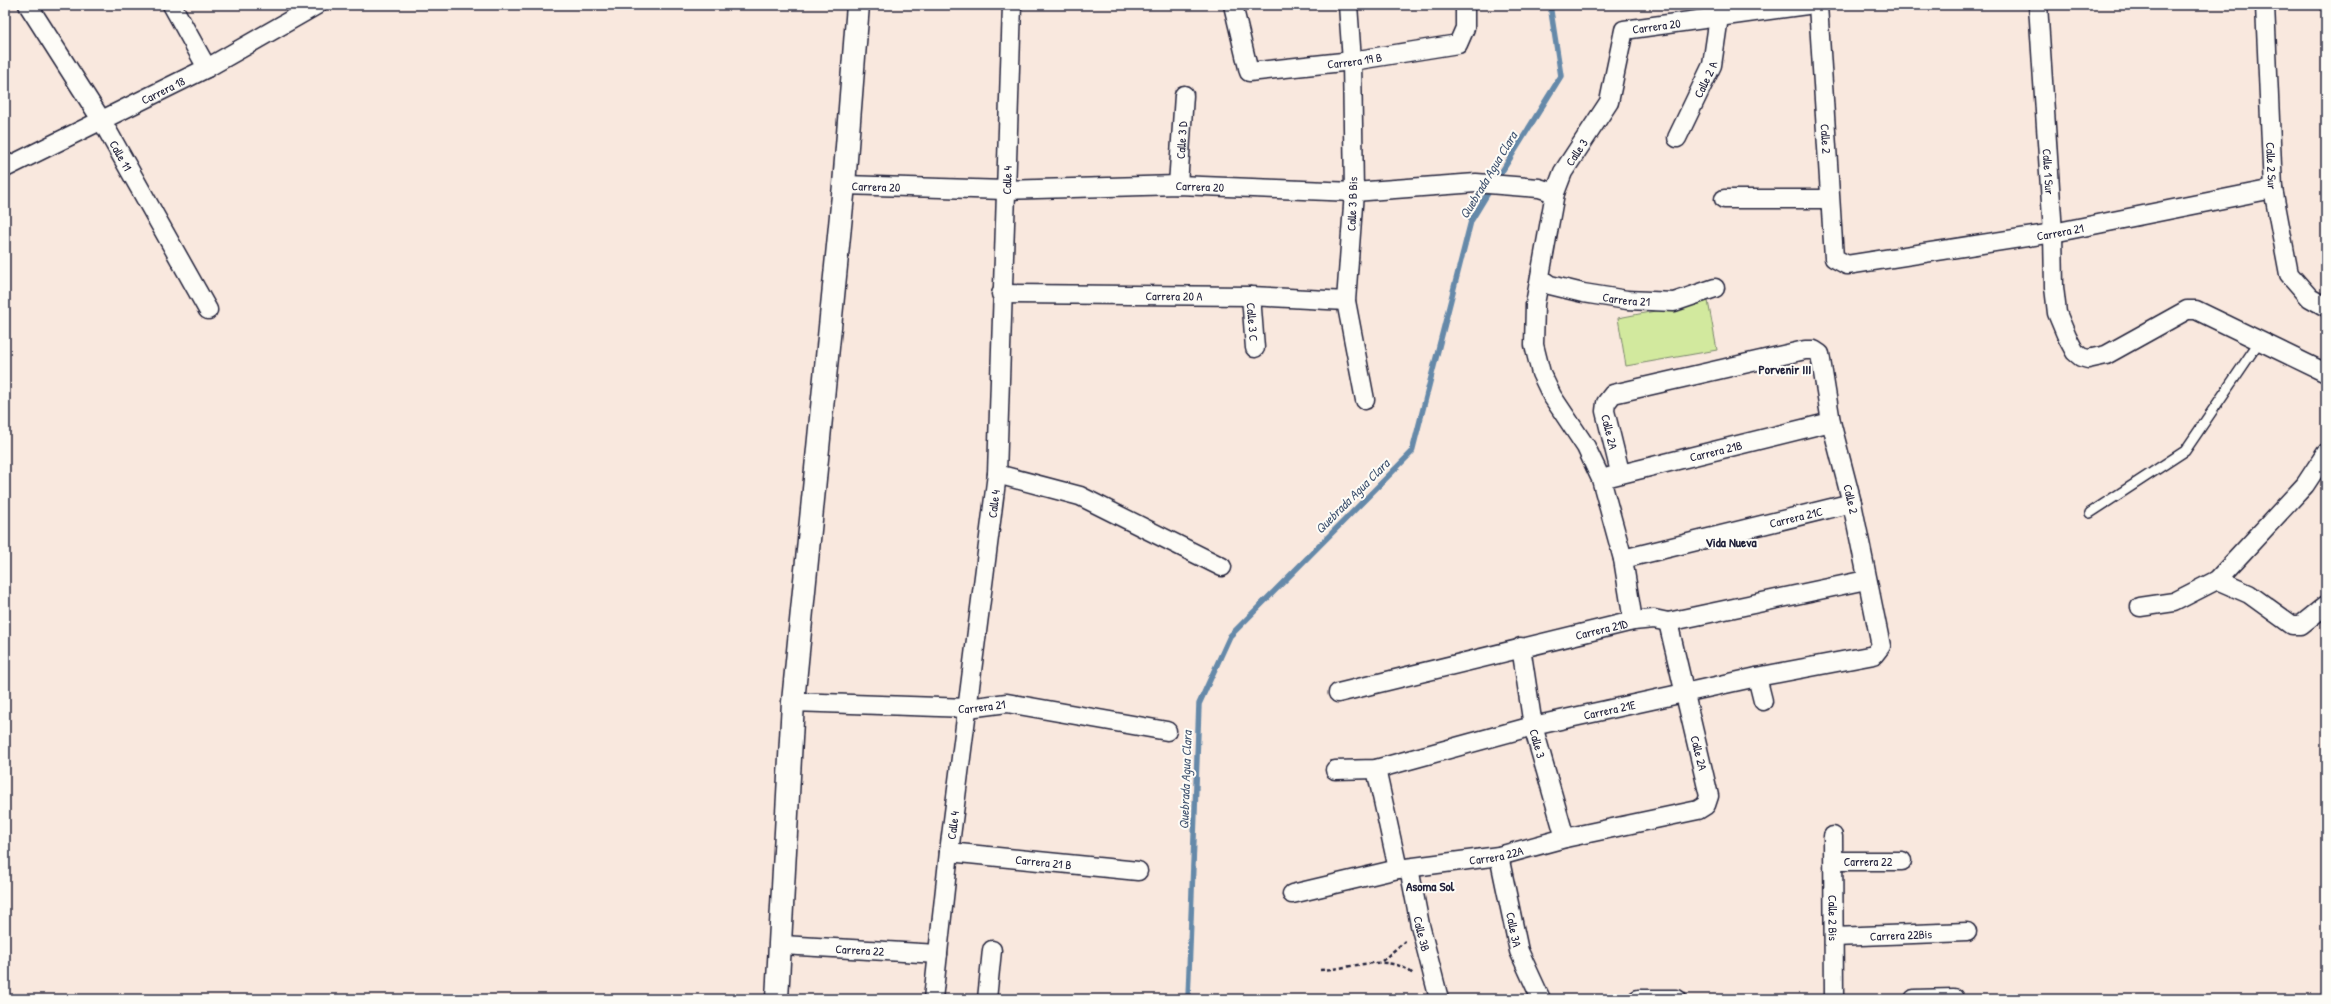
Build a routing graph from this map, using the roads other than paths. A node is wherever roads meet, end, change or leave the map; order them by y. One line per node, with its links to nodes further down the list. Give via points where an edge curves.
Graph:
1 (28, 5): 19 (street, Calle 11)
2 (172, 5): 17 (street)
3 (317, 5): 13 (street, Carrera 18)
4 (858, 5): 22 (street)
5 (1012, 5): 25 (street, Calle 4)
6 (1233, 5): 16 (street, Carrera 19 B, via 1249,72)
7 (1348, 5): 16 (street, Calle 3 B Bis)
8 (1465, 5): 16 (street, Carrera 19 B, via 1465,28 1458,44)
9 (1807, 5): 14 (street, Carrera 20)
10 (1818, 5): 28 (street, Calle 2)
11 (2038, 5): 30 (street, Calle 1 Sur)
12 (2265, 5): 24 (street, Calle 2 Sur)
13 (298, 10): 17 (street, Carrera 18)
14 (1719, 17): 15 (street, Carrera 20); 20 (street, Calle 2 A, via 1712,65)
15 (1624, 30): 26 (street, Calle 3, via 1609,102 1563,172)
16 (1352, 61): 27 (street, Calle 3 B Bis)
17 (206, 68): 19 (street, Carrera 18)
18 (1184, 95): 23 (street, Calle 3 D)
19 (102, 121): 21 (street, Carrera 18); 38 (street, Calle 11)
20 (1677, 138)
21 (6, 165)
22 (844, 185): 25 (street, Carrera 20); 65 (street)
23 (1178, 185): 25 (street, Carrera 20); 27 (street, Carrera 20)
24 (2273, 189): 30 (street, Carrera 21); 37 (street, Calle 2 Sur, via 2289,274 2310,298)
25 (1004, 190): 34 (street, Calle 4)
26 (1547, 190): 27 (street, Carrera 20, via 1476,183); 32 (street, Calle 3)
27 (1354, 192): 36 (street, Calle 3 B Bis)
28 (1829, 199): 29 (street); 31 (street, Calle 2, via 1834,258)
29 (1724, 200)
30 (2053, 233): 31 (street, Carrera 21); 39 (street, Calle 1 Sur, via 2057,313 2075,352 2088,359 2106,355 2187,310 2196,310)
31 (1847, 265)
32 (1540, 278): 33 (street, Carrera 21, via 1550,285 1627,300 1674,302); 48 (street, Calle 3, via 1535,304 1534,345 1541,373 1552,396 1586,447)
33 (1715, 288)
34 (1001, 294): 35 (street, Carrera 20 A); 47 (street, Calle 4)
35 (1251, 296): 36 (street, Carrera 20 A); 40 (street, Calle 3 C)
36 (1346, 301): 43 (street, Calle 3 B Bis)
37 (2326, 307)
38 (208, 310)
39 (2259, 342): 42 (street, Calle 1 Sur); 50 (lane, via 2186,451)
40 (1255, 348)
41 (1820, 354): 44 (street, Calle 2); 46 (street, Calle 2A, via 1814,350 1805,350 1613,394 1606,403 1605,411)
42 (2326, 373)
43 (1365, 400)
44 (1831, 422): 46 (street, Carrera 21B); 49 (street, Calle 2)
45 (2326, 453): 54 (street, via 2306,485)
46 (1620, 472): 48 (street, Carrera 21B)
47 (997, 474): 52 (street, via 1080,496); 66 (street, Calle 4)
48 (1601, 479): 51 (street, Calle 3)
49 (1852, 503): 51 (street, Carrera 21C); 53 (street, Calle 2)
50 (2090, 513)
51 (1623, 559): 57 (street, Calle 3)
52 (1222, 567)
53 (1866, 580): 58 (street, Carrera 21D); 59 (street, Calle 2)
54 (2217, 580): 55 (street, via 2249,594 2292,625 2301,625); 56 (street, via 2174,602)
55 (2326, 605)
56 (2140, 606)
57 (1632, 621): 58 (street, Carrera 21D, via 1654,619); 60 (street, Carrera 21D)
58 (1668, 622): 63 (street, Calle 2A)
59 (1881, 646): 61 (street, Carrera 21E, via 1874,655)
60 (1521, 647): 62 (street, Carrera 21D); 67 (street, Calle 3)
61 (1757, 677): 63 (street, Carrera 21E); 64 (street)
62 (1338, 693)
63 (1684, 693): 67 (street, Carrera 21E); 71 (street, Calle 2A, via 1709,796 1706,805)
64 (1763, 701)
65 (793, 702): 66 (street, Carrera 21); 83 (street, via 790,785 785,833)
66 (968, 708): 68 (street, Carrera 21, via 1007,703); 74 (street, Calle 4)
67 (1533, 726): 69 (street, Carrera 21E); 73 (street, Calle 3)
68 (1167, 731)
69 (1376, 769): 70 (street, Carrera 21E); 78 (street, Calle 3B)
70 (1335, 770)
71 (1698, 810): 73 (street, Carrera 22A)
72 (1833, 836): 76 (street, Calle 2 Bis)
73 (1564, 838): 75 (street, Carrera 22A)
74 (949, 852): 79 (street, Carrera 21 B); 85 (street, Calle 4)
75 (1499, 856): 78 (street, Carrera 22A); 92 (street, Calle 3A, via 1519,951)
76 (1834, 861): 77 (street, Carrera 22); 82 (street, Calle 2 Bis)
77 (1902, 861)
78 (1403, 869): 80 (street, Carrera 22A); 86 (street, Calle 3B)
79 (1138, 871)
80 (1292, 894)
81 (1967, 932): 82 (street, Carrera 22Bis)
82 (1834, 937): 94 (street, Calle 2 Bis)
83 (782, 945): 85 (street, Carrera 22); 89 (street)
84 (992, 950): 91 (street)
85 (938, 954): 90 (street, Calle 4)
86 (1438, 992)
87 (1638, 998): 93 (street)
88 (1954, 998): 95 (street)
89 (777, 999)
90 (933, 999)
91 (987, 999)
92 (1541, 999)
93 (1676, 999)
94 (1834, 999)
95 (1914, 999)

